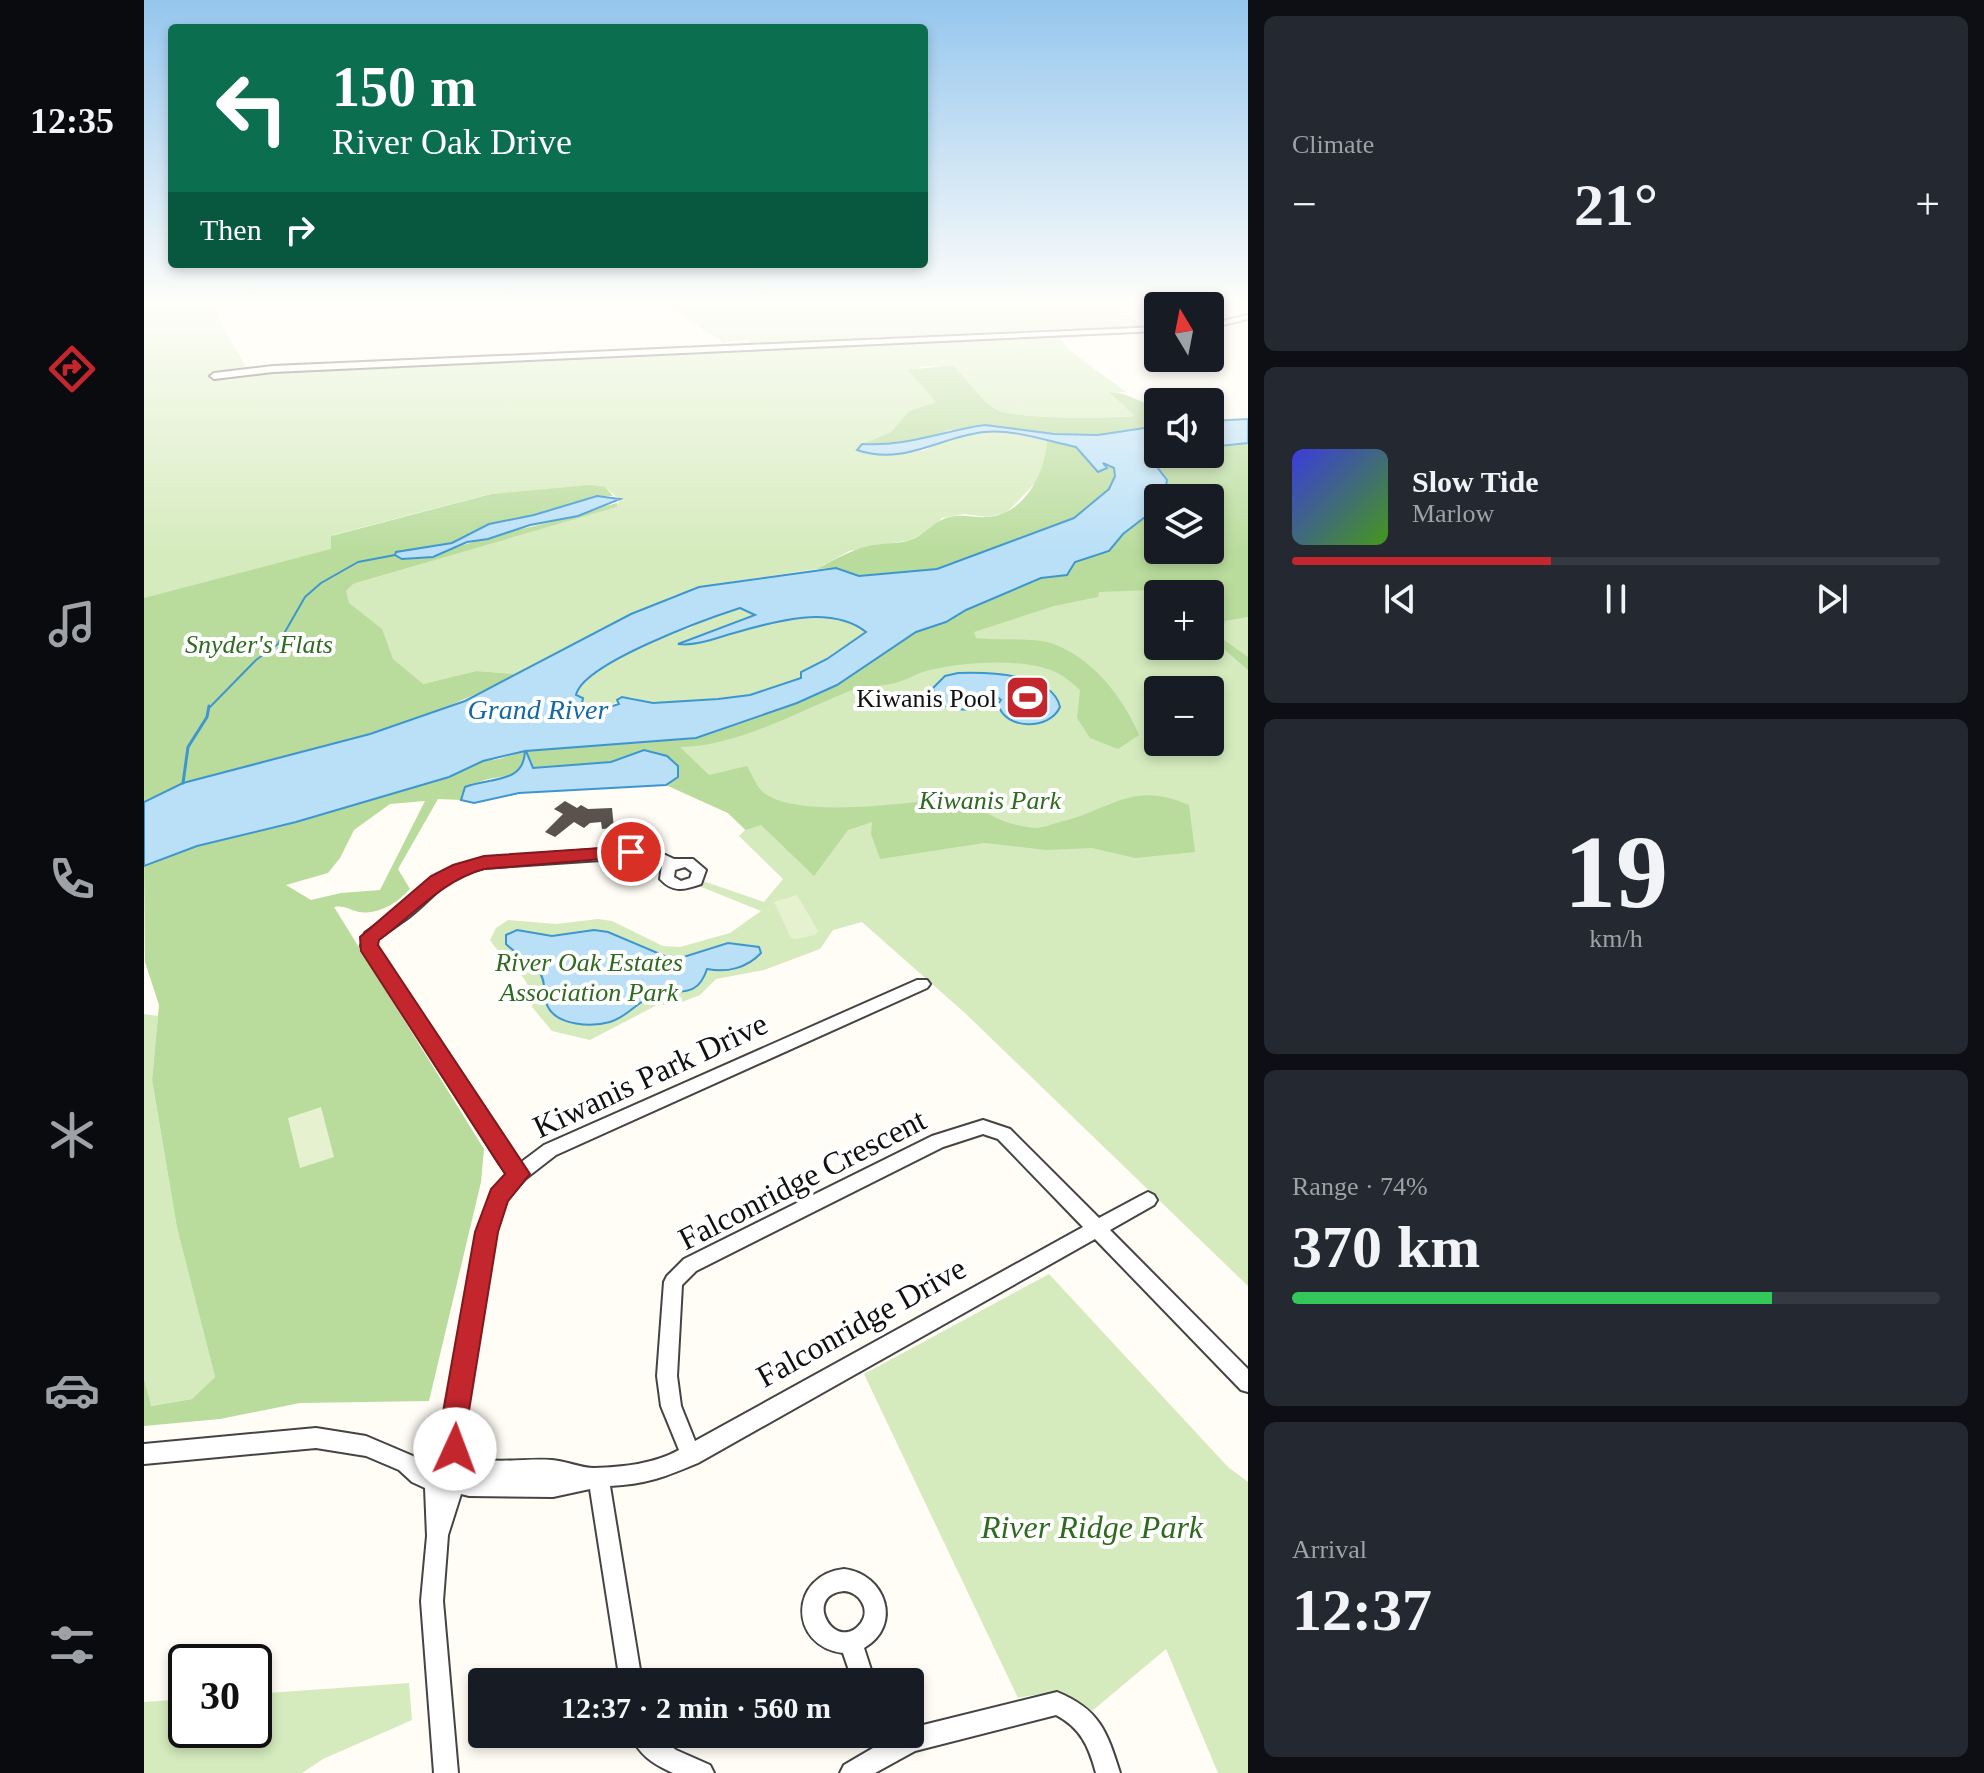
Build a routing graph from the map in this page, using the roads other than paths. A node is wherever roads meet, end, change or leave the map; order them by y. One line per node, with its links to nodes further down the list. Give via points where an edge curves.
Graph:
1 (672, 864): 3 (street, via 648,852 484,863 438,881 370,937 368,946)
2 (922, 984): 3 (street, Kiwanis Park Drive, via 550,1150)
3 (519, 1174): 9 (street, Kiwanis Park Drive, via 499,1196 486,1232)
4 (1148, 1200): 5 (street, Falconridge Drive)
5 (1094, 1229): 6 (street, Falconridge Crescent); 8 (street, Falconridge Drive); 8 (street, Falconridge Crescent, via 1004,1134 983,1127 938,1141 690,1265 673,1282 667,1376 671,1406)
6 (1248, 1383)
7 (144, 1454): 9 (street, via 316,1438 366,1446 406,1463 419,1475)
8 (691, 1456): 10 (street, Falconridge Drive, via 639,1474)
9 (446, 1473): 10 (street, Falconridge Drive, via 469,1486 553,1487); 17 (street, Kiwanis Park Drive, via 432,1601)
10 (598, 1477): 12 (street)
11 (851, 1643): 13 (street)
12 (629, 1668)
13 (859, 1668)
14 (924, 1737): 20 (street, via 1057,1703 1078,1712 1092,1727)
15 (655, 1748): 18 (street)
16 (878, 1748): 19 (street)
17 (446, 1773)
18 (702, 1773)
19 (852, 1773)
20 (1108, 1773)

